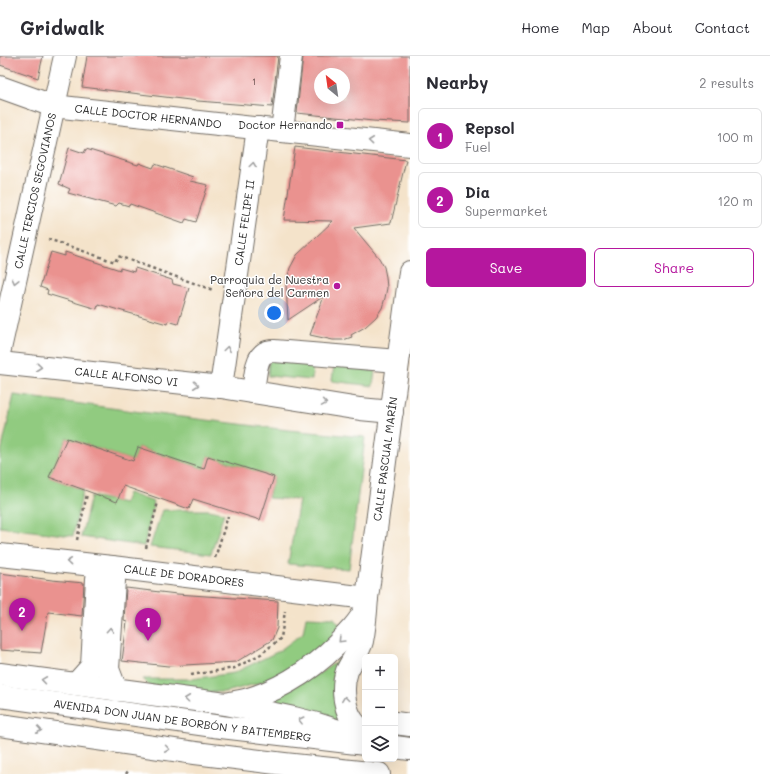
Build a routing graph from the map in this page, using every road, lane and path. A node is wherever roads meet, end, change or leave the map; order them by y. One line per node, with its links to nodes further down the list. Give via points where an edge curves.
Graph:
1 (64, 56): 4 (street, CALLE TERCIOS SEGOVIANOS)
2 (291, 56): 6 (street)
3 (0, 88): 4 (street, CALLE DOCTOR HERNANDO)
4 (53, 106): 5 (street, CALLE DOCTOR HERNANDO); 8 (street, CALLE TERCIOS SEGOVIANOS)
5 (258, 128): 6 (street, CALLE DOCTOR HERNANDO); 14 (street, CALLE FELIPE II, one-way to 5)
6 (282, 131): 7 (street, CALLE DOCTOR HERNANDO, one-way to 6)
7 (410, 145)
8 (26, 231): 10 (path, via 115,262 118,256); 11 (street, CALLE TERCIOS SEGOVIANOS, one-way to 11)
9 (410, 272): 12 (street, CALLE PASCUAL MARÍN)
10 (193, 283)
11 (0, 349)
12 (398, 362): 15 (street, via 267,351 258,361); 16 (street, CALLE PASCUAL MARÍN)
13 (0, 363): 14 (street, CALLE ALFONSO VI, one-way to 14)
14 (221, 387): 15 (street, CALLE ALFONSO VI)
15 (253, 392): 16 (street, CALLE ALFONSO VI, one-way to 16)
16 (392, 412): 26 (street, CALLE PASCUAL MARÍN)
17 (87, 494): 20 (path)
18 (158, 502): 21 (path)
19 (228, 516): 23 (path)
20 (76, 542)
21 (146, 550)
22 (0, 555): 24 (street, CALLE DE DORADORES, one-way to 22)
23 (214, 559)
24 (106, 566): 25 (street, CALLE DE DORADORES); 30 (street, via 97,579 92,666); 31 (street, one-way to 24, via 108,669 114,581)
25 (289, 589): 26 (street, CALLE DE DORADORES); 29 (path, via 281,638 261,654 235,668)
26 (367, 604): 27 (street, via 372,638); 33 (street, one-way to 33, via 349,632 310,669 248,700); 37 (street, CALLE PASCUAL MARÍN, one-way to 26, via 348,711 344,691 347,671 362,641)
27 (370, 654)
28 (0, 674): 30 (street, AVENIDA DON JUAN DE BORBÓN Y BATTEMBERG, one-way to 28)
29 (189, 675)
30 (76, 684): 31 (street, AVENIDA DON JUAN DE BORBÓN Y BATTEMBERG)
31 (116, 690): 33 (street, AVENIDA DON JUAN DE BORBÓN Y BATTEMBERG, one-way to 31)
32 (0, 696): 39 (street, AVENIDA DON JUAN DE BORBÓN Y BATTEMBERG, via 220,727)
33 (226, 704): 38 (street, one-way to 33, via 294,718)
34 (398, 723): 36 (street)
35 (0, 725): 42 (street, one-way to 42, via 196,753)
36 (410, 725)
37 (362, 729)
38 (362, 738)
39 (362, 744)
40 (398, 747): 41 (street)
41 (410, 749)
42 (282, 769): 43 (street)
43 (379, 774)

